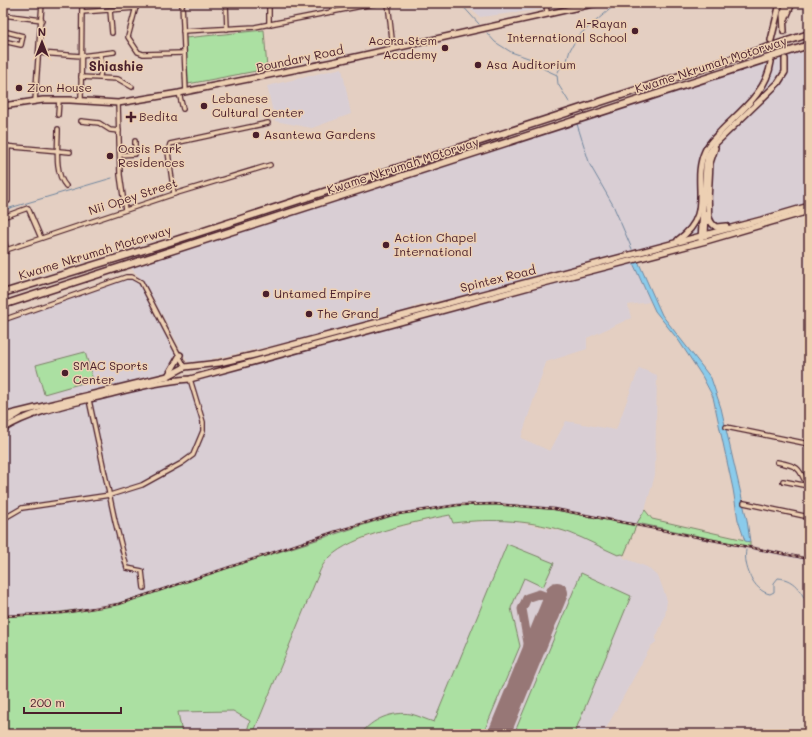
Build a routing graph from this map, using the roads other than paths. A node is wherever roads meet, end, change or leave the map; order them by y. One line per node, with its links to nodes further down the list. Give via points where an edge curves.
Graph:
1 (42, 3): 21 (street)
2 (82, 3): 17 (street)
3 (137, 3): 15 (street)
4 (182, 3): 25 (street)
5 (226, 3): 23 (street)
6 (269, 3): 22 (street)
7 (333, 3): 18 (street)
8 (378, 3): 18 (street)
9 (388, 3): 31 (street)
10 (546, 3): 19 (street)
11 (597, 3): 19 (main road, Boundary Road)
12 (780, 3): 29 (main road)
13 (787, 3): 14 (main road, via 783,14 783,28)
14 (792, 3)
15 (136, 8): 16 (street); 36 (street, via 128,40 138,52)
16 (110, 10): 17 (street); 26 (street)
17 (82, 12): 38 (street)
18 (333, 12): 22 (street)
19 (547, 14): 31 (main road, Boundary Road)
20 (3, 15): 21 (street)
21 (42, 20): 35 (street)
22 (269, 25): 23 (street)
23 (227, 29): 25 (street)
24 (4, 31): 28 (street); 28 (street, via 23,36 22,44)
25 (183, 31): 36 (street)
26 (112, 33)
27 (809, 34): 83 (highway, Kwame Nkrumah Motorway, via 170,242)
28 (3, 40)
29 (771, 40)
30 (809, 45): 34 (highway, Kwame Nkrumah Motorway)
31 (393, 48): 44 (main road, Boundary Road)
32 (809, 49): 34 (highway)
33 (114, 52): 37 (street)
34 (790, 52): 84 (highway, Kwame Nkrumah Motorway)
35 (40, 53): 38 (street); 48 (street)
36 (184, 53): 44 (street)
37 (100, 55): 38 (street); 41 (street)
38 (81, 56): 42 (street)
39 (785, 60): 54 (main road, via 785,72 778,83)
40 (770, 62): 56 (main road, via 769,73 757,95)
41 (100, 76): 42 (street); 43 (street, via 118,79)
42 (81, 77): 47 (street)
43 (132, 87)
44 (186, 92): 45 (main road, Boundary Road)
45 (179, 93): 49 (main road, Boundary Road); 51 (street)
46 (59, 100): 47 (main road, Boundary Road); 48 (main road, Boundary Road); 52 (street)
47 (81, 100): 49 (main road, Boundary Road)
48 (35, 101): 50 (main road, Boundary Road)
49 (118, 103): 58 (street)
50 (3, 106)
51 (183, 110)
52 (58, 115)
53 (81, 121): 58 (street, via 99,123 108,130)
54 (738, 122): 56 (main road); 59 (main road)
55 (268, 123): 69 (street, via 170,144 168,152)
56 (730, 123): 81 (main road, via 713,139 706,150 702,160 698,216 690,231)
57 (58, 130): 63 (street)
58 (119, 131): 65 (street)
59 (720, 140): 70 (main road, via 713,151 710,163); 77 (main road, via 706,160)
60 (135, 141): 65 (street, via 135,154)
61 (3, 146): 62 (street)
62 (8, 146): 63 (street); 67 (street)
63 (58, 151): 64 (street); 68 (street, via 59,174)
64 (70, 152)
65 (120, 155): 73 (street)
66 (270, 165): 69 (street, Nii Opey Street)
67 (5, 184): 71 (street)
68 (66, 186)
69 (174, 194): 73 (street, Nii Opey Street)
70 (708, 198): 75 (main road, via 710,220 716,227); 77 (main road)
71 (8, 201)
72 (809, 206): 75 (main road, Spintex Road)
73 (125, 210): 79 (street, Nii Opey Street)
74 (809, 211): 80 (main road, Spintex Road)
75 (789, 212): 77 (main road, Spintex Road)
76 (3, 217): 79 (street, via 28,208)
77 (703, 235): 80 (main road); 81 (main road, Spintex Road)
78 (3, 237): 82 (street)
79 (41, 238): 82 (street, Nii Opey Street)
80 (704, 241): 89 (main road, Spintex Road)
81 (676, 242): 87 (main road, Spintex Road, via 254,355)
82 (5, 251)
83 (3, 293)
84 (3, 305)
85 (3, 320): 86 (street, via 132,277 141,282)
86 (180, 355): 87 (street); 88 (main road)
87 (186, 368): 88 (main road, Spintex Road); 89 (main road, via 182,375); 89 (main road, via 194,371)
88 (168, 376): 91 (main road, Spintex Road)
89 (189, 378): 90 (main road, Spintex Road); 100 (street, via 204,426 193,455 182,464 142,485)
90 (89, 400): 95 (main road, Spintex Road, via 25,418); 100 (street)
91 (24, 410): 92 (main road, Spintex Road); 93 (main road)
92 (3, 416)
93 (3, 423)
94 (726, 427): 96 (street)
95 (3, 429)
96 (809, 444)
97 (777, 462): 99 (street, via 796,466)
98 (783, 481): 99 (street)
99 (808, 486)
100 (110, 495): 103 (street, via 22,508); 104 (street, via 127,568 142,572)
101 (744, 503): 102 (street)
102 (809, 517)
103 (3, 519)
104 (144, 588)

